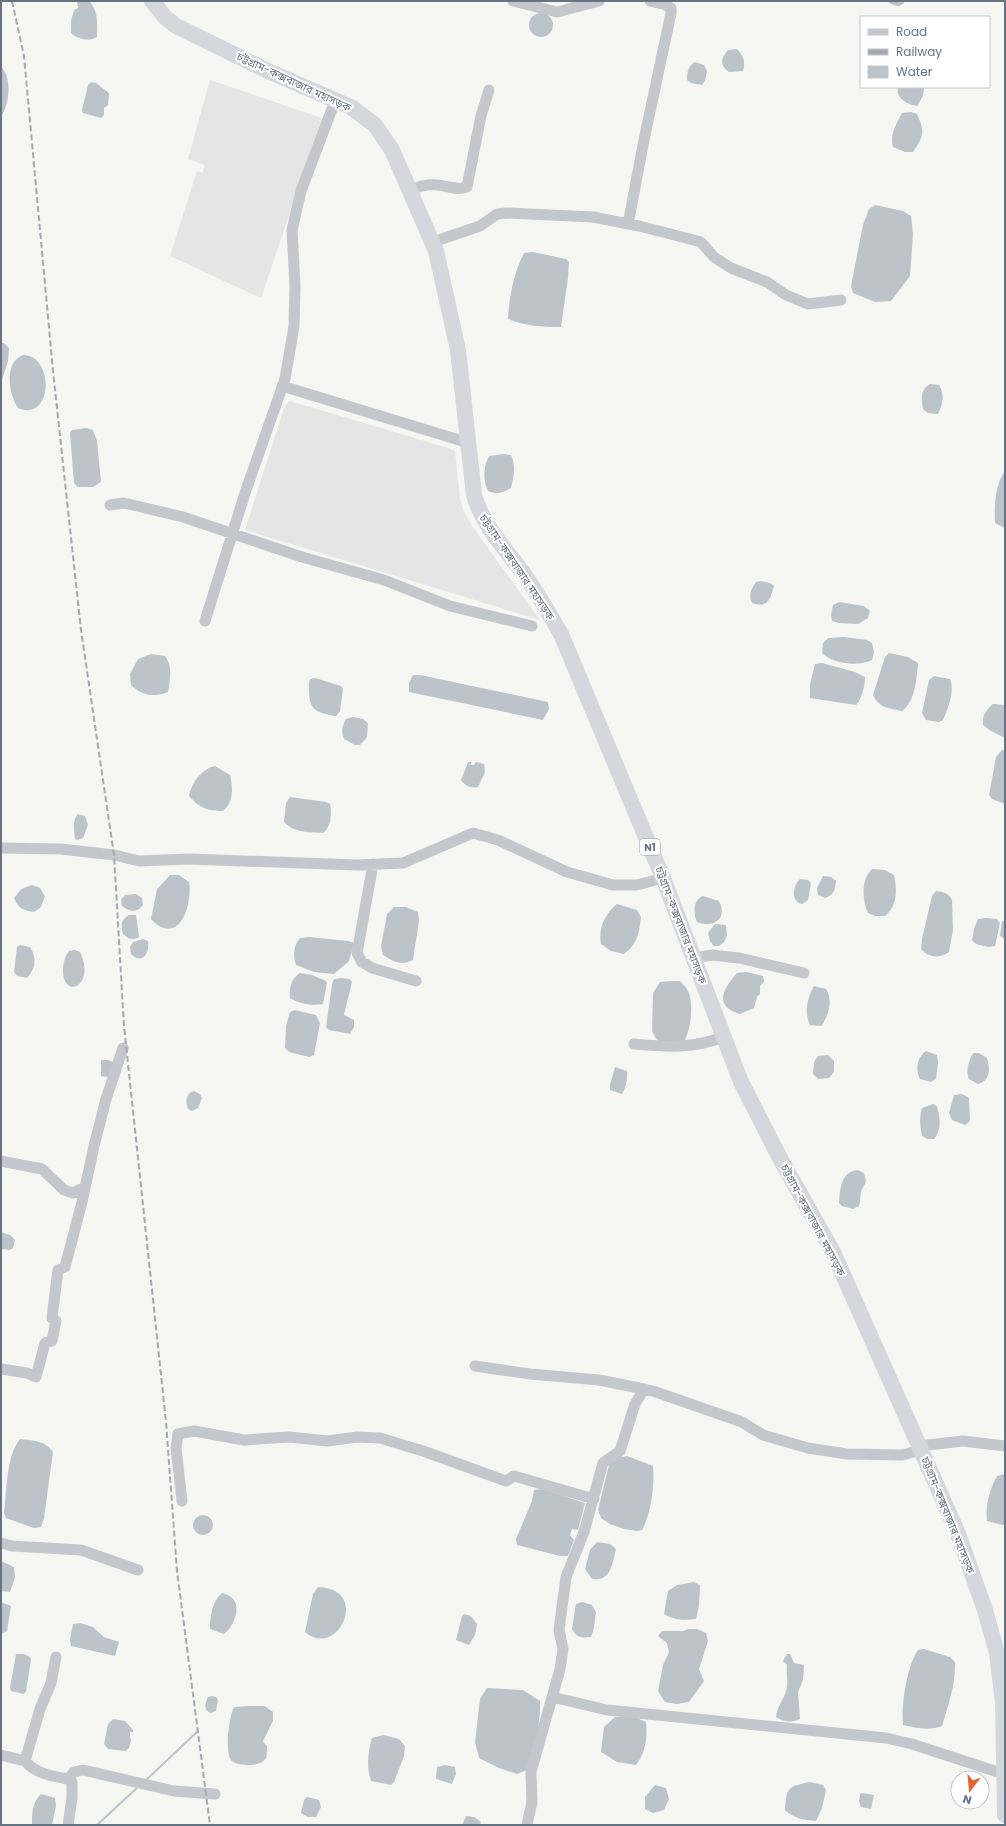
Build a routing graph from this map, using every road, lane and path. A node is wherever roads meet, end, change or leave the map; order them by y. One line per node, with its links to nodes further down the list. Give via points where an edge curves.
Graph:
1 (152, 1): 6 (highway, চট্টগ্রাম-কক্সবাজার মহাসড়ক / N1, via 176,26)
2 (513, 1): 3 (street, via 557,12)
3 (599, 1)
4 (650, 1): 8 (street, via 664,4 671,8 672,13)
5 (489, 90): 7 (street, via 481,116 467,187 461,189 421,185)
6 (335, 101): 7 (highway, চট্টগ্রাম-কক্সবাজার মহাসড়ক / N1, via 351,107 375,125 392,150); 11 (street, via 301,190 292,230 294,326)
7 (410, 190): 9 (highway, চট্টগ্রাম-কক্সবাজার মহাসড়ক / N1)
8 (628, 224): 9 (street, via 593,217 506,213 497,214 480,226); 10 (street, via 700,242 714,257 731,268 766,282 786,295 808,304)
9 (433, 242): 12 (highway, চট্টগ্রাম-কক্সবাজার মহাসড়ক / N1, via 458,350)
10 (841, 300)
11 (282, 386): 12 (street); 14 (street)
12 (469, 443): 19 (highway, চট্টগ্রাম-কক্সবাজার মহাসড়ক / N1, via 474,495 479,511 491,532 545,605 561,634)
13 (110, 505): 14 (street, via 124,503)
14 (232, 534): 15 (street); 16 (street, via 384,580 450,606)
15 (205, 621)
16 (532, 626)
17 (1, 848): 18 (street, via 61,848 139,861 189,859)
18 (373, 864): 19 (street, via 403,863 473,833 498,840 567,872 613,885 637,885); 22 (street, via 357,953 362,962 372,968)
19 (663, 878): 20 (highway, চট্টগ্রাম-কক্সবাজার মহাসড়ক / N1)
20 (694, 958): 21 (street, via 712,955 739,958); 23 (highway, চট্টগ্রাম-কক্সবাজার মহাসড়ক / N1)
21 (804, 973)
22 (416, 981)
23 (724, 1037): 24 (street, via 693,1046); 32 (highway, চট্টগ্রাম-কক্সবাজার মহাসড়ক / N1, via 741,1082 833,1252)
24 (634, 1044)
25 (123, 1048): 27 (street, via 106,1099)
26 (1, 1161): 27 (street, via 42,1169 64,1190 73,1193)
27 (85, 1187): 29 (street, via 65,1266 58,1270 52,1318 56,1321 55,1332 52,1341 45,1343 38,1374 36,1377)
28 (475, 1366): 30 (street, via 599,1380)
29 (1, 1369)
30 (644, 1389): 32 (street, via 742,1422 763,1435 808,1448 847,1454 902,1455); 33 (street, via 635,1404 620,1451 603,1463)
31 (1005, 1446): 32 (street, via 963,1441)
32 (920, 1448): 41 (highway, চট্টগ্রাম-কক্সবাজার মহাসড়ক / N1, via 957,1531 997,1653 1003,1702)
33 (594, 1499): 34 (street, via 514,1476 506,1481 380,1438 357,1437 328,1441 290,1437 244,1440 194,1431 178,1434 176,1448); 38 (street, via 566,1578 559,1630 563,1649)
34 (182, 1502)
35 (1, 1543): 36 (street, via 12,1546 81,1550)
36 (138, 1570)
37 (56, 1657): 40 (street, via 51,1683 38,1715)
38 (552, 1697): 41 (street, via 607,1710 886,1738); 46 (street, via 531,1772 532,1802)
39 (1, 1754): 40 (street)
40 (25, 1761): 42 (street, via 30,1768)
41 (1004, 1774): 44 (highway, চট্টগ্রাম-কক্সবাজার মহাসড়ক / N1)
42 (68, 1779): 43 (street, via 74,1772 83,1770 174,1791); 45 (street, via 72,1782 73,1789)
43 (215, 1794)
44 (1005, 1815)
45 (68, 1825)
46 (527, 1825)

